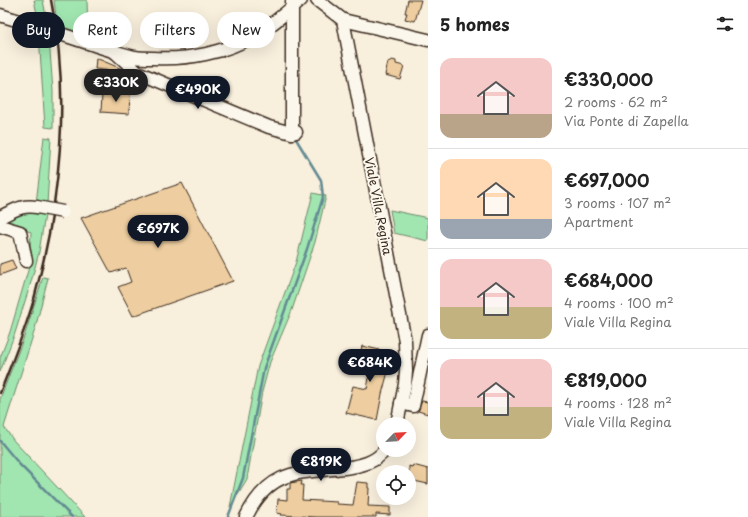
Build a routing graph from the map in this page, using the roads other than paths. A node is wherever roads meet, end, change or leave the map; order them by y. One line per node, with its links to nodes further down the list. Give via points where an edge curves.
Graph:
1 (317, 0): 4 (street)
2 (295, 2): 6 (street, via 256,35 211,53 167,59 136,57); 6 (street, via 294,133 270,127 137,72)
3 (0, 15): 6 (street, bridge)
4 (343, 20): 5 (street); 12 (street, Viale Villa Regina, via 405,341 406,371)
5 (428, 40)
6 (113, 50)
7 (63, 212): 8 (street, bridge, via 26,206)
8 (0, 217)
9 (0, 226): 10 (street, via 20,232)
10 (26, 261)
11 (428, 335): 12 (street, via 414,406)
12 (401, 404): 13 (street, Viale Villa Regina)
13 (398, 417)
14 (378, 457): 15 (street, via 361,465 300,472 274,482 256,500)
15 (246, 517)

